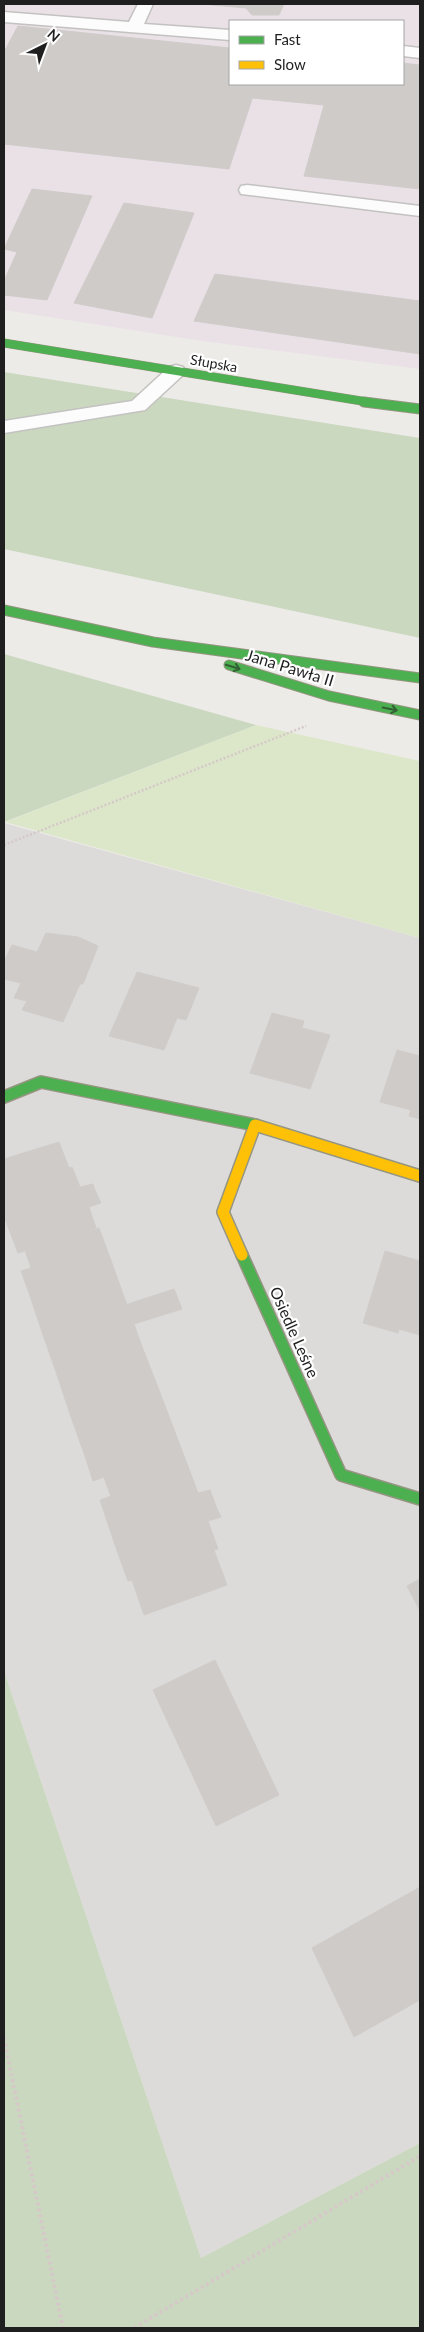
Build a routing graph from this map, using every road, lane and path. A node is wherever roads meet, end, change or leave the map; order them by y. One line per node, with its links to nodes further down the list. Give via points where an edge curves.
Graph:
1 (145, 4): 3 (lane)
2 (4, 16): 3 (lane)
3 (135, 26): 4 (lane)
4 (229, 35)
5 (404, 51): 6 (lane)
6 (420, 53)
7 (247, 190): 8 (lane)
8 (420, 211)
9 (4, 343): 10 (street, Słupska)
10 (176, 372): 11 (street, Słupska); 12 (lane, via 138,406)
11 (420, 409)
12 (4, 426)
13 (4, 610): 14 (street, Jana Pawła II)
14 (153, 642): 15 (street, Jana Pawła II); 16 (street, Jana Pawła II, one-way to 16)
15 (420, 678)
16 (329, 696): 17 (street, Jana Pawła II, one-way to 17); 18 (path, via 312,724)
17 (420, 715)
18 (4, 845)
19 (4, 1097): 20 (street, via 41,1082)
20 (255, 1125): 21 (street); 22 (street, Osiedle Leśne, via 223,1212 341,1474)
21 (420, 1176)
22 (420, 1499)
23 (4, 2038): 25 (path)
24 (420, 2156): 26 (path)
25 (63, 2328)
26 (134, 2328)

